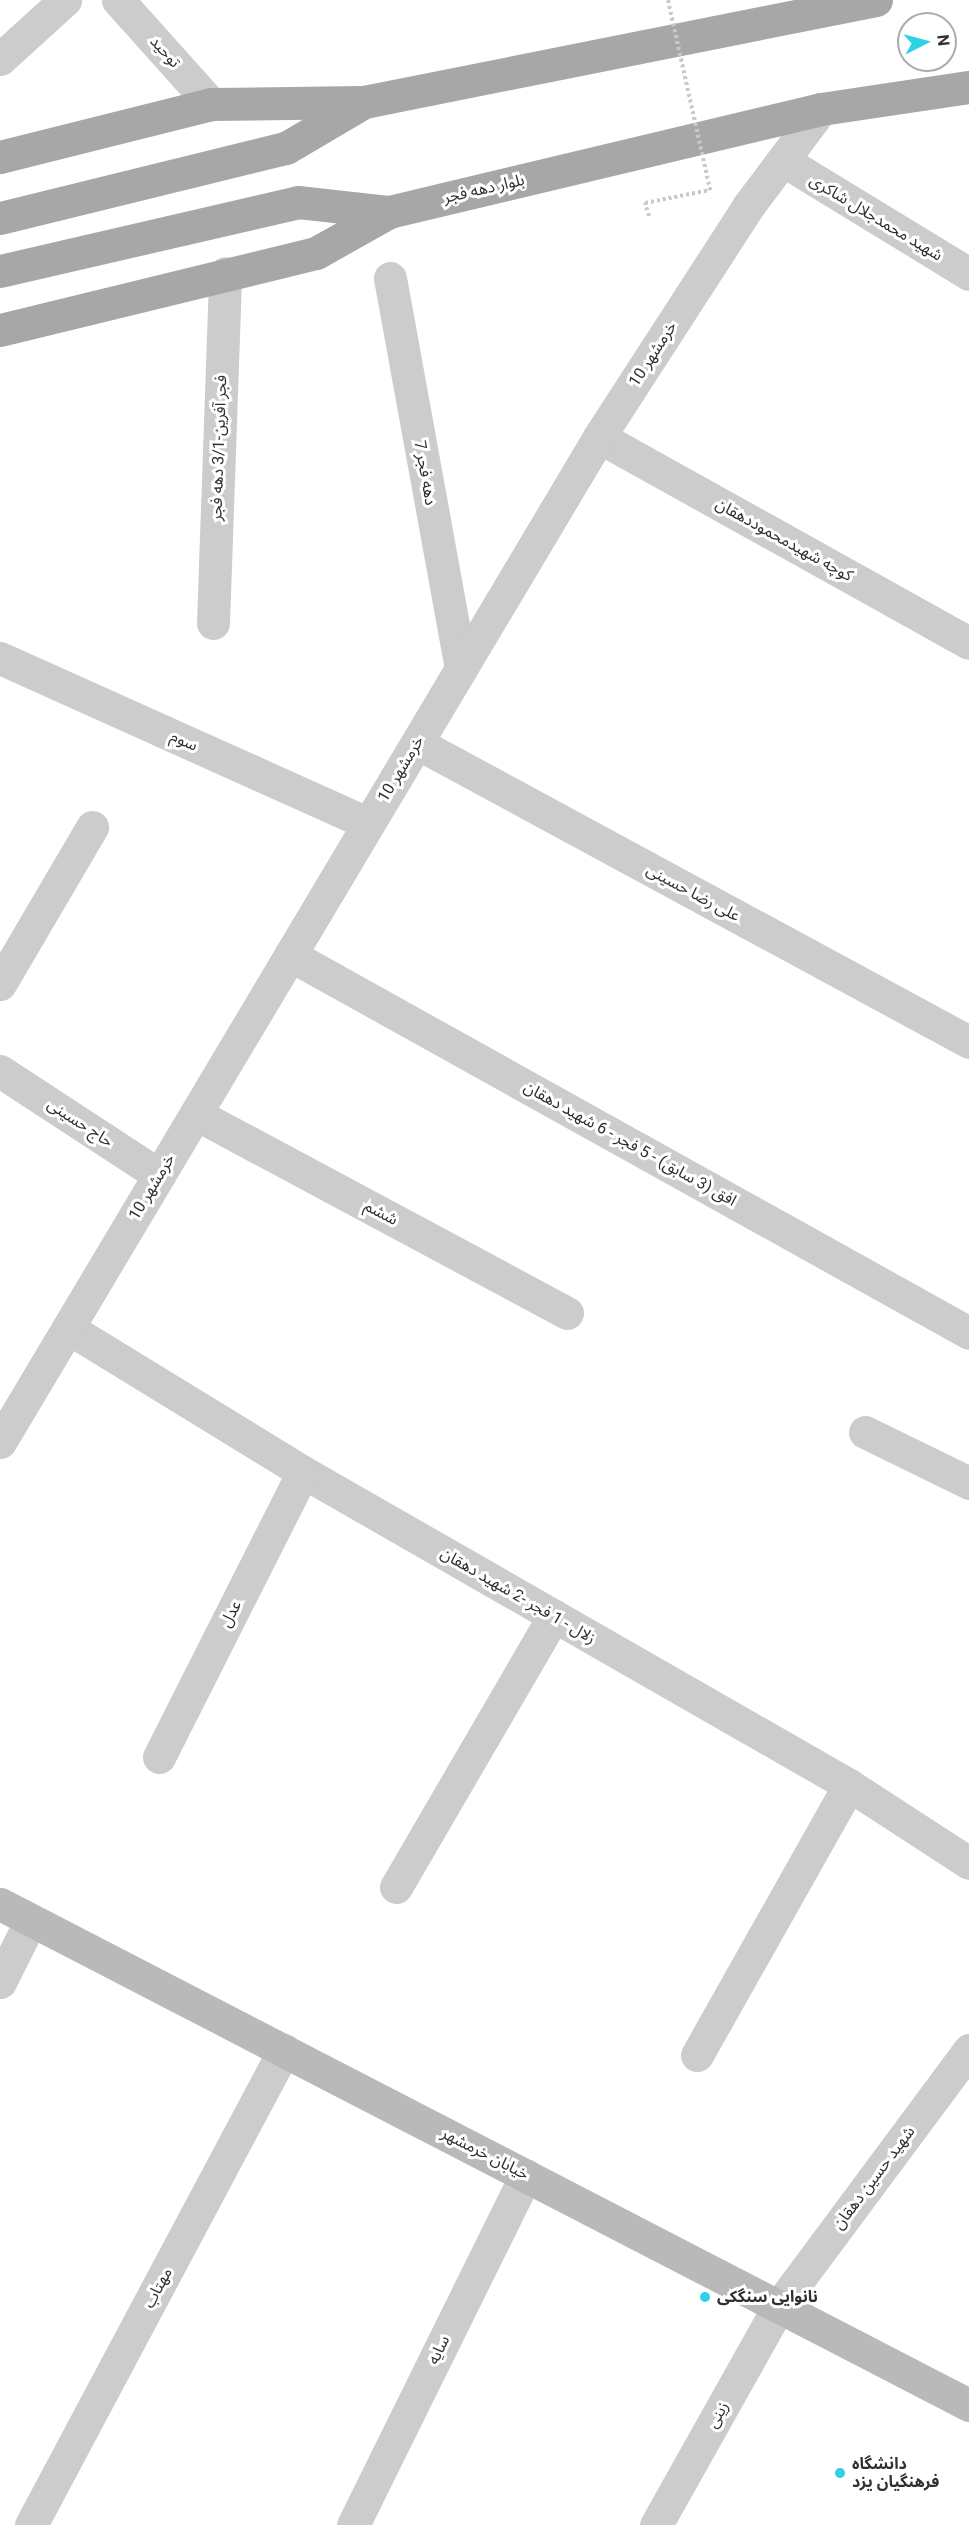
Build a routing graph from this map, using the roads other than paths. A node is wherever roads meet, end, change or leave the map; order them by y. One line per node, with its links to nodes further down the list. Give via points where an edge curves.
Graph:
1 (65, 0): 5 (street)
2 (118, 0): 8 (street, توحید)
3 (876, 0): 4 (main road)
4 (840, 3): 7 (main road)
5 (0, 59)
6 (969, 88): 9 (main road, بلوار دهه فجر)
7 (364, 102): 8 (main road); 13 (main road, via 286,148)
8 (211, 104): 10 (main road)
9 (821, 109): 11 (street, خرمشهر 10); 12 (main road, بلوار دهه فجر)
10 (0, 157)
11 (784, 161): 16 (street, شهید محمدجلال شاکری); 19 (street, خرمشهر 10, via 749,205)
12 (389, 212): 14 (main road, بلوار دهه فجر, via 298,202); 15 (main road, via 316,253)
13 (0, 218)
14 (0, 271)
15 (225, 273): 18 (main road); 20 (street, فجر آفرین-3/1 دهه فجر)
16 (969, 274)
17 (390, 278): 23 (street, دهه فجر 7)
18 (0, 330)
19 (599, 436): 21 (street, کوچه شهیدمحموددهقان); 23 (street, خرمشهر 10)
20 (213, 623)
21 (969, 643)
22 (0, 658): 25 (street, سوم)
23 (461, 669): 24 (street, خرمشهر 10)
24 (417, 743): 25 (street, خرمشهر 10); 29 (street, علی رضا حسینی)
25 (368, 823): 27 (street, خرمشهر 10)
26 (92, 827): 28 (street)
27 (290, 955): 31 (street, خرمشهر 10); 35 (street, افق (3 سابق) - 5 فجر - 6 شهید دهقان)
28 (0, 984)
29 (969, 1042)
30 (0, 1071): 32 (street, حاج حسینی)
31 (196, 1114): 32 (street, خرمشهر 10); 33 (street, ششم)
32 (159, 1175): 34 (street, خرمشهر 10)
33 (567, 1313)
34 (68, 1328): 37 (street, خرمشهر 10); 38 (street, زلال - 1 فجر -2 شهید دهقان)
35 (969, 1333)
36 (865, 1432): 39 (street)
37 (0, 1442)
38 (303, 1472): 40 (street, زلال - 1 فجر -2 شهید دهقان); 41 (street, عدل)
39 (969, 1483)
40 (554, 1616): 42 (street, زلال - 1 فجر -2 شهید دهقان); 44 (street)
41 (159, 1757)
42 (849, 1785): 43 (street, زلال - 1 فجر -2 شهید دهقان); 50 (street)
43 (969, 1863)
44 (396, 1887)
45 (0, 1904): 46 (main road, خیابان خرمشهر)
46 (30, 1920): 47 (street); 48 (main road, خیابان خرمشهر)
47 (0, 1982)
48 (284, 2050): 51 (main road, خیابان خرمشهر); 54 (street, مهتاب)
49 (969, 2050): 52 (street, شهید حسین دهقان)
50 (697, 2055)
51 (526, 2175): 52 (main road, خیابان خرمشهر); 55 (street, سایه)
52 (779, 2306): 53 (main road, خیابان خرمشهر); 56 (street, زینی)
53 (969, 2405)
54 (31, 2525)
55 (352, 2525)
56 (656, 2525)

